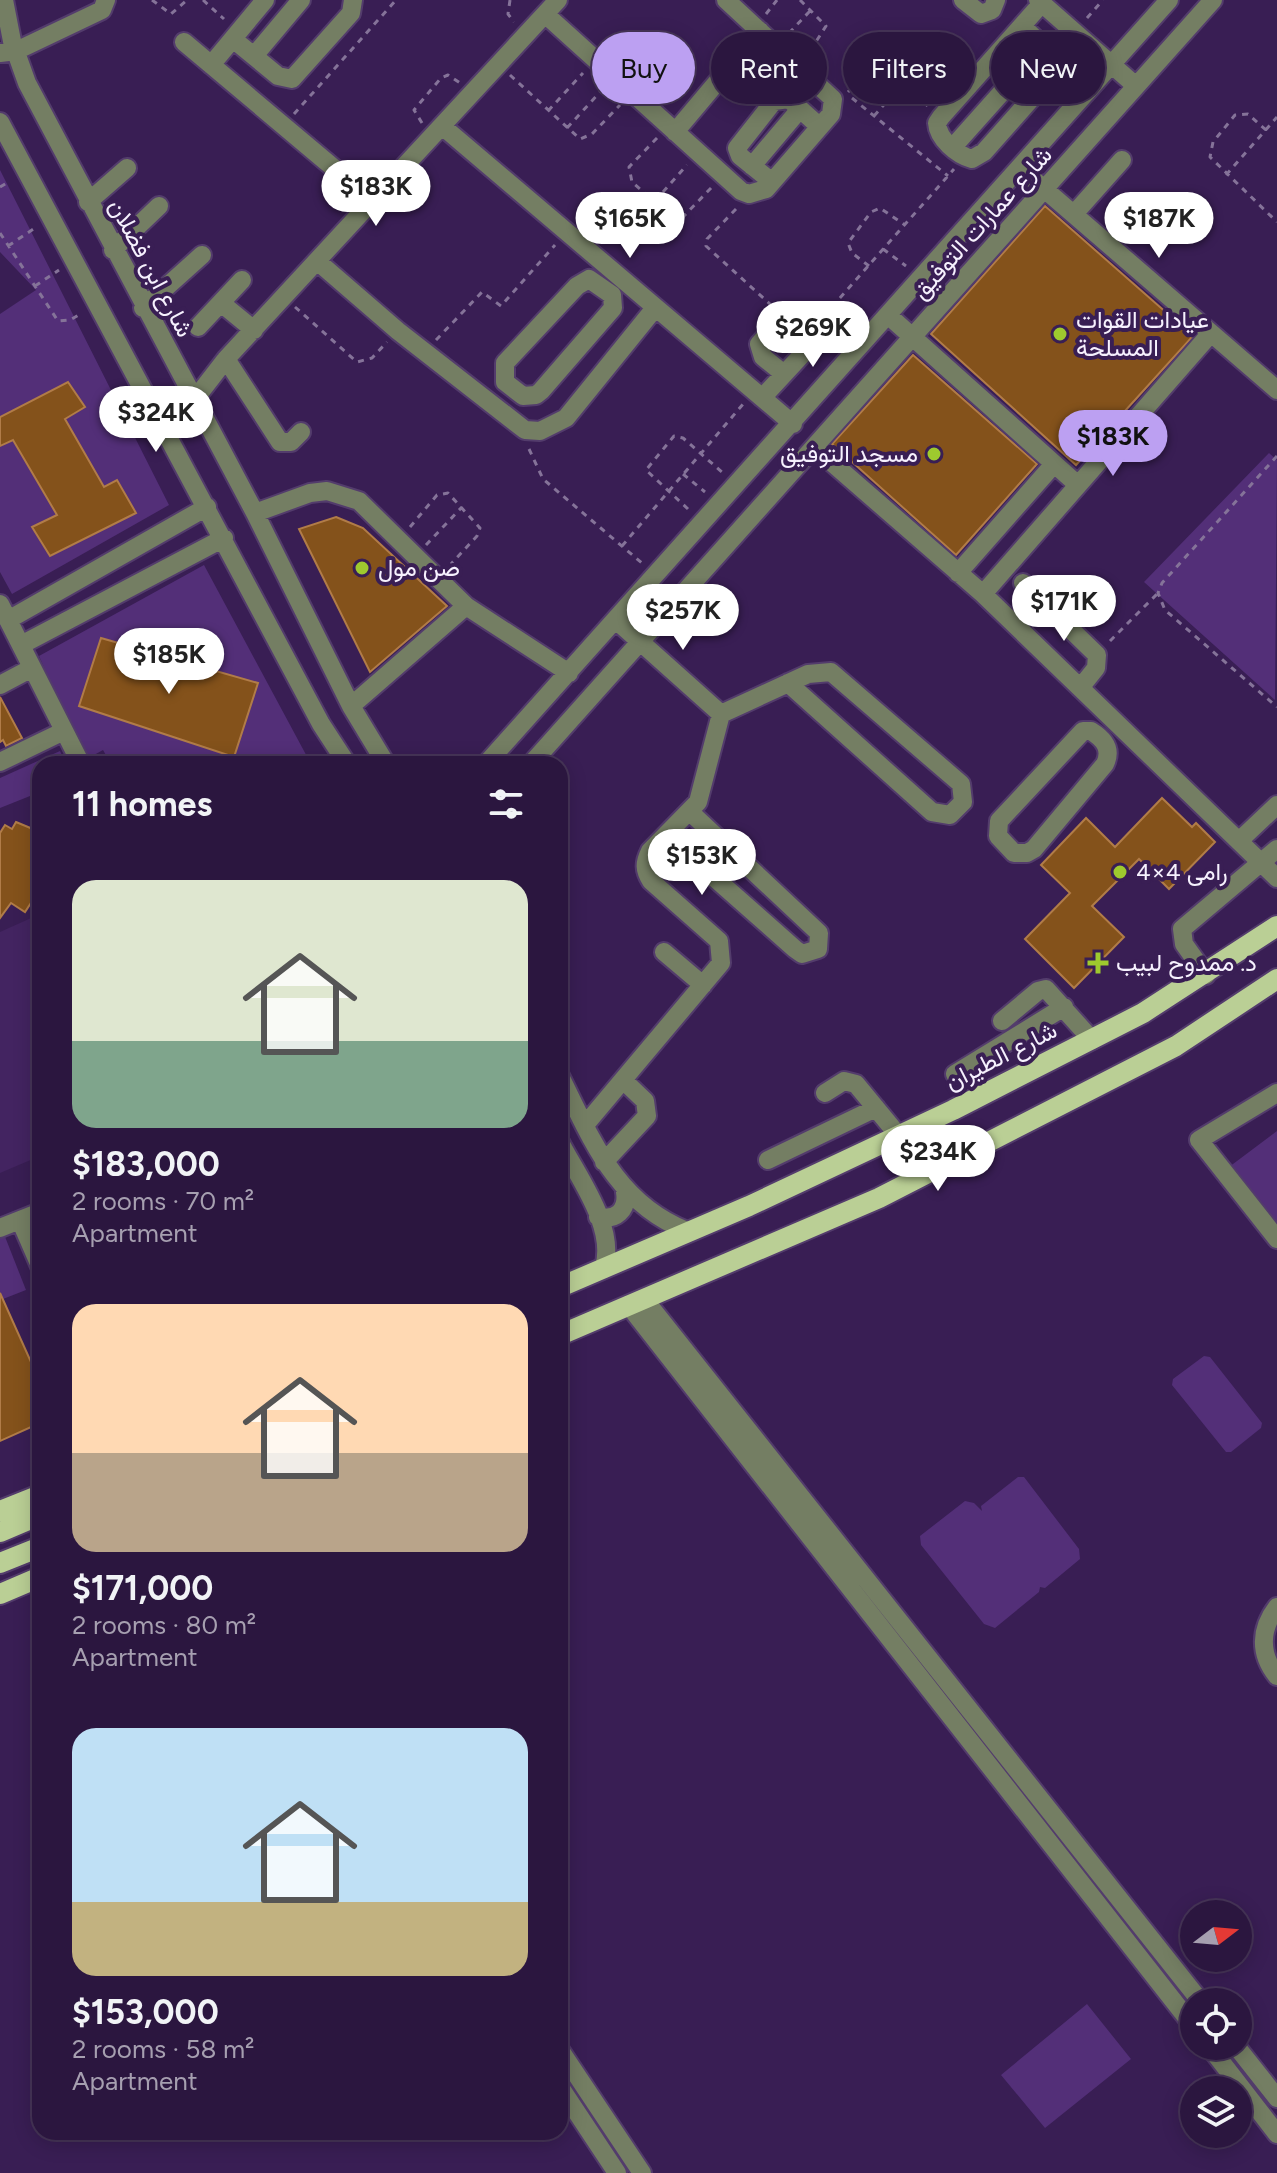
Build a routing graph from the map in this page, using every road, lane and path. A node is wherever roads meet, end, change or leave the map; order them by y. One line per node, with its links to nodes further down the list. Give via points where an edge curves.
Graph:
1 (4, 0): 30 (street, شارع ابن فضلان)
2 (106, 0): 30 (street, via 102,10)
3 (152, 0): 4 (path, via 171,14)
4 (187, 0)
5 (203, 0): 28 (path)
6 (265, 0): 28 (street)
7 (301, 0): 31 (street)
8 (353, 0): 31 (street, via 351,13 292,79 278,76)
9 (396, 0): 56 (path)
10 (510, 0): 27 (path, via 508,14)
11 (726, 0): 22 (street)
12 (800, 0): 20 (path)
13 (963, 0): 14 (street, via 981,14 992,10)
14 (996, 0)
15 (1103, 0): 26 (path)
16 (1169, 0): 36 (street, شارع عمارات التوفيق)
17 (1213, 0): 38 (street, شارع عمارات التوفيق)
18 (1040, 2): 21 (street); 26 (street)
19 (551, 7): 27 (street); 32 (street)
20 (811, 10): 23 (path); 24 (path, via 825,22)
21 (1022, 26): 25 (street); 53 (street)
22 (760, 31): 59 (street)
23 (791, 32)
24 (824, 32)
25 (1029, 32)
26 (1074, 32)
27 (527, 34): 35 (street)
28 (236, 35): 31 (street); 37 (street)
29 (184, 42): 37 (street)
30 (8, 52): 75 (street, شارع ابن فضلان)
31 (254, 56)
32 (592, 56)
33 (1105, 58): 36 (street)
34 (592, 63): 51 (path)
35 (498, 64): 40 (street); 51 (path)
36 (1112, 64): 38 (street); 67 (street, شارع عمارات التوفيق)
37 (211, 65): 56 (street)
38 (1136, 86): 72 (street, شارع عمارات التوفيق)
39 (827, 90): 43 (street)
40 (472, 93): 60 (street); 60 (path, via 452,77 441,78 414,110 416,119)
41 (843, 97): 43 (path)
42 (592, 100): 58 (path)
43 (840, 100): 52 (path); 57 (street)
44 (619, 104): 58 (path, via 586,138)
45 (643, 104): 59 (street)
46 (884, 104): 52 (path)
47 (926, 104): 53 (path)
48 (997, 104): 62 (street)
49 (1027, 104): 62 (street, via 984,152 972,159)
50 (800, 109): 57 (street); 65 (street); 65 (street, via 789,99 774,101 738,144 737,153)
51 (548, 111): 58 (path)
52 (874, 116): 70 (path)
53 (941, 117): 62 (street, via 937,130)
54 (1277, 117): 61 (path)
55 (0, 122): 79 (street)
56 (284, 126): 74 (street)
57 (820, 127): 71 (street)
58 (567, 128)
59 (671, 129): 63 (street); 76 (path, via 629,167 632,182)
60 (438, 130): 74 (street); 83 (street)
61 (1266, 130): 69 (path); 69 (path, via 1248,114 1235,115 1210,149 1212,162)
62 (959, 152): 70 (path)
63 (698, 153): 68 (street); 76 (path)
64 (1122, 160): 78 (street)
65 (752, 166): 71 (street)
66 (127, 168): 75 (street)
67 (1020, 168): 72 (street); 91 (street, شارع عمارات التوفيق)
68 (722, 175): 73 (street); 76 (path, via 680,220)
69 (1226, 175): 80 (path)
70 (948, 176): 81 (path)
71 (772, 182): 73 (street)
72 (1044, 190): 78 (street); 107 (street, شارع عمارات التوفيق)
73 (749, 194): 100 (path, via 706,246)
74 (373, 201): 89 (street)
75 (88, 202): 86 (street, شارع ابن فضلان)
76 (654, 202)
77 (159, 206): 86 (street)
78 (1074, 214): 106 (street)
79 (52, 217): 84 (path); 88 (street)
80 (1277, 222)
81 (905, 225): 85 (path); 90 (path, via 880,208 871,212 848,243)
82 (0, 233): 84 (path)
83 (565, 233): 93 (street); 108 (path, via 501,306 482,292)
84 (8, 246): 94 (path)
85 (883, 249): 90 (path); 91 (path)
86 (113, 250): 98 (street, شارع ابن فضلان)
87 (202, 255): 98 (street)
88 (75, 258): 94 (path); 96 (street)
89 (317, 261): 95 (street); 105 (street)
90 (869, 266): 103 (path)
91 (922, 279): 101 (street, شارع عمارات التوفيق)
92 (242, 280): 97 (street)
93 (609, 281): 93 (street, via 589,279 577,286 505,363 505,382 523,396 541,391 613,308); 99 (street)
94 (34, 286): 96 (path, via 58,321 70,320)
95 (284, 297): 104 (street); 105 (path, via 357,362 372,358)
96 (99, 302): 115 (street)
97 (221, 303): 102 (street); 104 (street)
98 (143, 308): 113 (street, شارع ابن فضلان)
99 (655, 308): 112 (street); 116 (street, via 566,418 540,431)
100 (784, 316): 103 (street, via 799,316); 110 (street, via 759,348)
101 (889, 316): 107 (street); 114 (street, شارع عمارات التوفيق)
102 (198, 327)
103 (812, 329): 110 (street, via 812,344)
104 (254, 330): 109 (street)
105 (398, 331): 108 (street)
106 (1211, 333): 111 (street); 123 (street)
107 (911, 338): 118 (street, شارع عمارات التوفيق); 121 (street)
108 (425, 353): 116 (street)
109 (226, 359): 113 (street); 117 (street, via 280,442 291,442)
110 (784, 374): 112 (street)
111 (1277, 390)
112 (758, 395): 114 (street); 119 (path)
113 (195, 399): 115 (street); 129 (street, شارع ابن فضلان)
114 (793, 424): 124 (street, شارع عمارات التوفيق)
115 (165, 426): 127 (street)
116 (525, 430): 133 (path, via 543,479)
117 (301, 432)
118 (814, 447): 135 (street); 144 (street, شارع عمارات التوفيق)
119 (701, 454): 122 (path); 124 (path); 125 (path, via 674,436 648,465 648,474)
120 (1277, 456): 139 (path)
121 (1054, 464): 123 (street); 135 (street)
122 (683, 474): 125 (path); 126 (path)
123 (1078, 485): 140 (street)
124 (738, 486): 126 (street, شارع عمارات التوفيق)
125 (668, 492): 130 (path); 133 (path)
126 (720, 505): 130 (street, شارع عمارات التوفيق)
127 (207, 507): 131 (street); 142 (street)
128 (462, 507): 132 (path, via 448,493 440,493); 134 (path); 137 (path, via 478,523 480,533)
129 (255, 513): 132 (street, via 310,493 344,494 359,501); 152 (street, شارع ابن فضلان)
130 (704, 524): 136 (street, شارع عمارات التوفيق)
131 (224, 538): 145 (street); 159 (street)
132 (397, 542): 134 (street)
133 (622, 546): 136 (path)
134 (415, 558): 137 (street)
135 (958, 573): 140 (street)
136 (658, 576): 143 (street, شارع عمارات التوفيق)
137 (438, 579): 141 (street)
138 (1023, 583): 146 (street)
139 (1158, 593): 146 (path); 153 (path, via 1165,610)
140 (983, 594): 151 (street)
141 (466, 606): 148 (street); 152 (street)
142 (4, 612): 145 (street)
143 (617, 621): 144 (street); 148 (street, شارع عمارات التوفيق)
144 (640, 642): 155 (street); 162 (street, شارع عمارات التوفيق)
145 (21, 645): 147 (street)
146 (1097, 655): 151 (street, via 1096,668)
147 (32, 668): 150 (street); 156 (street)
148 (569, 673): 161 (street, شارع عمارات التوفيق)
149 (788, 683): 149 (street, via 821,670 841,678 961,784 964,793 958,810 950,815 932,812); 155 (street)
150 (0, 685)
151 (1080, 688): 154 (street)
152 (351, 706): 160 (street, شارع ابن فضلان)
153 (1277, 707)
154 (1106, 713): 157 (street); 167 (street)
155 (721, 714): 165 (street, via 703,790)
156 (64, 731): 158 (street); 163 (street)
157 (1091, 731): 157 (street, via 1077,734 999,821 998,836 1014,853 1034,849 1105,764 1108,750)
158 (77, 756)
159 (342, 756)
160 (381, 756)
161 (493, 756)
162 (538, 756)
163 (0, 762)
164 (1277, 805): 167 (street)
165 (690, 812): 166 (street); 166 (street, via 819,933 818,949 802,954 795,949)
166 (666, 835): 175 (street, via 650,851 645,872 719,941 721,963)
167 (1240, 840): 169 (street)
168 (1277, 849): 169 (street)
169 (1262, 862): 170 (street); 173 (street, via 1182,929 1184,944)
170 (1277, 878)
171 (1277, 926): 173 (main road, شارع الطيران)
172 (664, 952): 175 (street)
173 (1206, 975): 178 (main road, شارع الطيران)
174 (1277, 979): 200 (main road, via 1176,1046 1112,1080 879,1198)
175 (703, 985): 180 (street)
176 (1064, 1007): 177 (street, via 1050,991 1038,991); 178 (street); 179 (street)
177 (1002, 1021)
178 (1092, 1040): 186 (main road, شارع الطيران)
179 (955, 1074)
180 (623, 1080): 185 (street); 189 (street, via 645,1101 647,1116)
181 (568, 1092): 185 (street)
182 (825, 1093): 184 (street, via 851,1081)
183 (1277, 1093): 196 (street, via 1199,1140)
184 (876, 1108): 186 (street); 188 (street)
185 (585, 1125): 189 (street)
186 (898, 1135): 195 (main road, شارع الطيران)
187 (568, 1158): 192 (street)
188 (768, 1160)
189 (604, 1162): 190 (street)
190 (625, 1192): 192 (street, via 620,1212); 195 (street, via 654,1215)
191 (32, 1215): 193 (street)
192 (598, 1217): 198 (street, via 606,1242)
193 (20, 1220): 194 (street); 197 (street)
194 (0, 1228)
195 (687, 1231): 198 (main road, شارع الطيران)
196 (1277, 1239)
197 (32, 1248)
198 (604, 1267): 199 (main road, شارع الطيران)
199 (568, 1283)
200 (638, 1304): 201 (main road); 212 (street)
201 (568, 1332)
202 (32, 1498): 203 (main road)
203 (0, 1511)
204 (32, 1518): 205 (main road)
205 (0, 1532)
206 (32, 1550): 207 (main road)
207 (0, 1563)
208 (32, 1580): 209 (main road)
209 (0, 1594)
210 (1277, 1607): 211 (street, via 1262,1638)
211 (1277, 1676)
212 (951, 1702): 213 (street); 214 (street)
213 (1137, 1921): 214 (street); 215 (street)
214 (1120, 1931): 216 (street)
215 (1190, 1988)
216 (1180, 2009)
217 (1220, 2060): 224 (street)
218 (1247, 2060): 222 (street)
219 (568, 2062): 220 (street)
220 (586, 2090): 221 (street); 226 (street)
221 (568, 2093)
222 (1277, 2098)
223 (568, 2100): 225 (street)
224 (1277, 2134)
225 (617, 2173)
226 (642, 2173)

